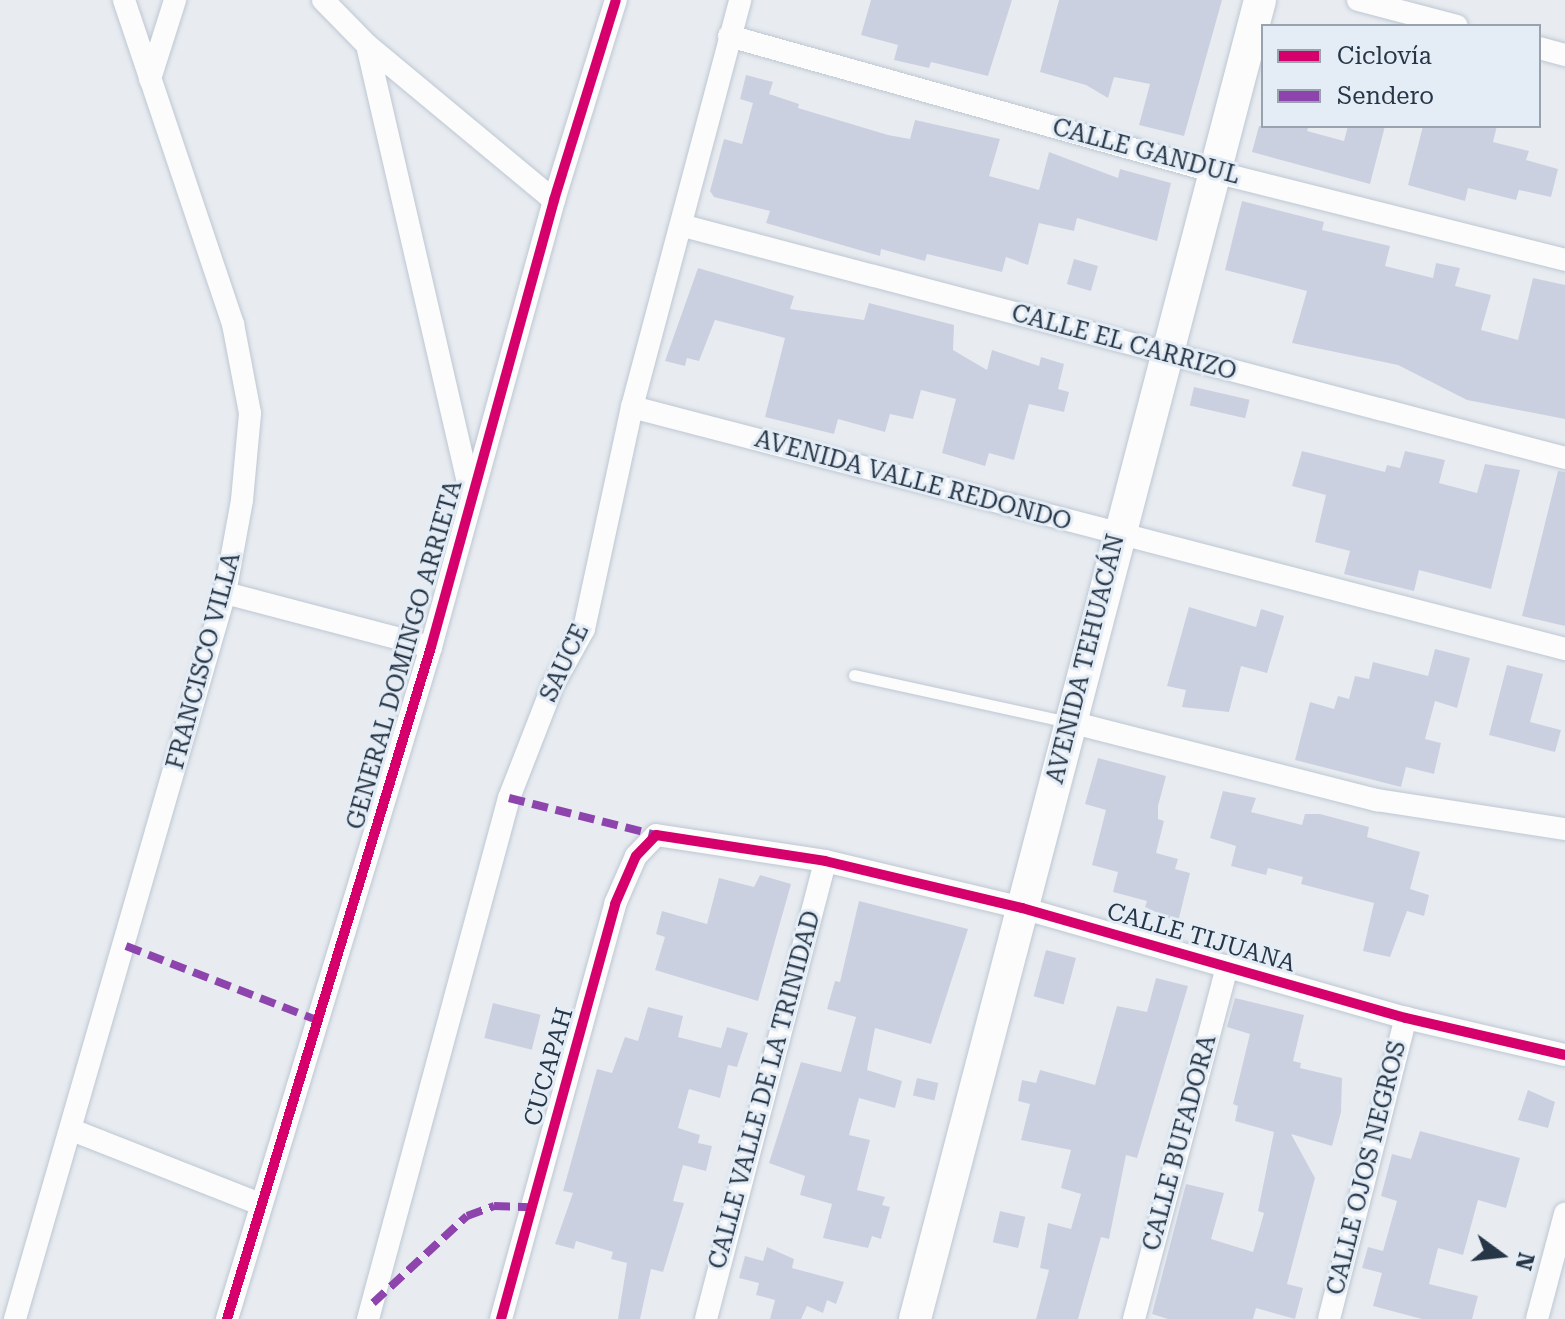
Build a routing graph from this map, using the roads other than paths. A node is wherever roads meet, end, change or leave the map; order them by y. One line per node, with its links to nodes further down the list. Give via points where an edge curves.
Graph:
1 (124, 0): 13 (street, FRANCISCO VILLA)
2 (175, 0): 13 (street)
3 (323, 0): 10 (street)
4 (616, 0): 15 (street, GENERAL DOMINGO ARRIETA)
5 (740, 0): 9 (street, SAUCE)
6 (1260, 0): 14 (street, AVENIDA TEHUACÁN)
7 (1358, 0): 8 (street)
8 (1449, 24)
9 (729, 36): 14 (street, CALLE GANDUL); 16 (street, SAUCE)
10 (367, 45): 15 (street); 21 (street)
11 (1541, 49): 12 (street)
12 (1565, 55)
13 (150, 79): 23 (street, FRANCISCO VILLA, via 233,324 250,413 242,500)
14 (1215, 172): 17 (street, CALLE GANDUL); 18 (street, AVENIDA TEHUACÁN)
15 (554, 200): 21 (street, GENERAL DOMINGO ARRIETA)
16 (684, 226): 18 (street, CALLE EL CARRIZO); 19 (street, SAUCE)
17 (1565, 260)
18 (1164, 354): 20 (street, CALLE EL CARRIZO); 22 (street, AVENIDA TEHUACÁN)
19 (632, 407): 22 (street, AVENIDA VALLE REDONDO); 40 (street, SAUCE, via 584,629 553,685 509,798)
20 (1565, 458)
21 (471, 495): 24 (street, GENERAL DOMINGO ARRIETA)
22 (1118, 534): 25 (street, AVENIDA VALLE REDONDO); 27 (street, AVENIDA TEHUACÁN)
23 (225, 593): 24 (street); 35 (street, FRANCISCO VILLA)
24 (431, 647): 36 (street, GENERAL DOMINGO ARRIETA)
25 (1565, 649)
26 (854, 675): 27 (lane)
27 (1070, 722): 28 (street, via 1377,800); 31 (street, AVENIDA TEHUACÁN)
28 (1565, 829)
29 (656, 835): 30 (street, CALLE TIJUANA); 41 (street, CUCAPAH, via 636,856 615,904)
30 (825, 861): 31 (street, CALLE TIJUANA); 42 (street, CALLE VALLE DE LA TRINIDAD)
31 (1022, 908): 32 (street, CALLE TIJUANA); 43 (street, AVENIDA TEHUACÁN)
32 (1227, 966): 33 (street, CALLE TIJUANA); 44 (street, CALLE BUFADORA)
33 (1406, 1018): 34 (street, CALLE TIJUANA); 45 (street, CALLE OJOS NEGROS)
34 (1565, 1055)
35 (72, 1130): 36 (street); 38 (street, FRANCISCO VILLA)
36 (260, 1204): 39 (street, GENERAL DOMINGO ARRIETA)
37 (1565, 1214): 46 (street)
38 (15, 1319)
39 (227, 1319)
40 (368, 1319)
41 (501, 1319)
42 (706, 1319)
43 (915, 1319)
44 (1134, 1319)
45 (1329, 1319)
46 (1537, 1319)

